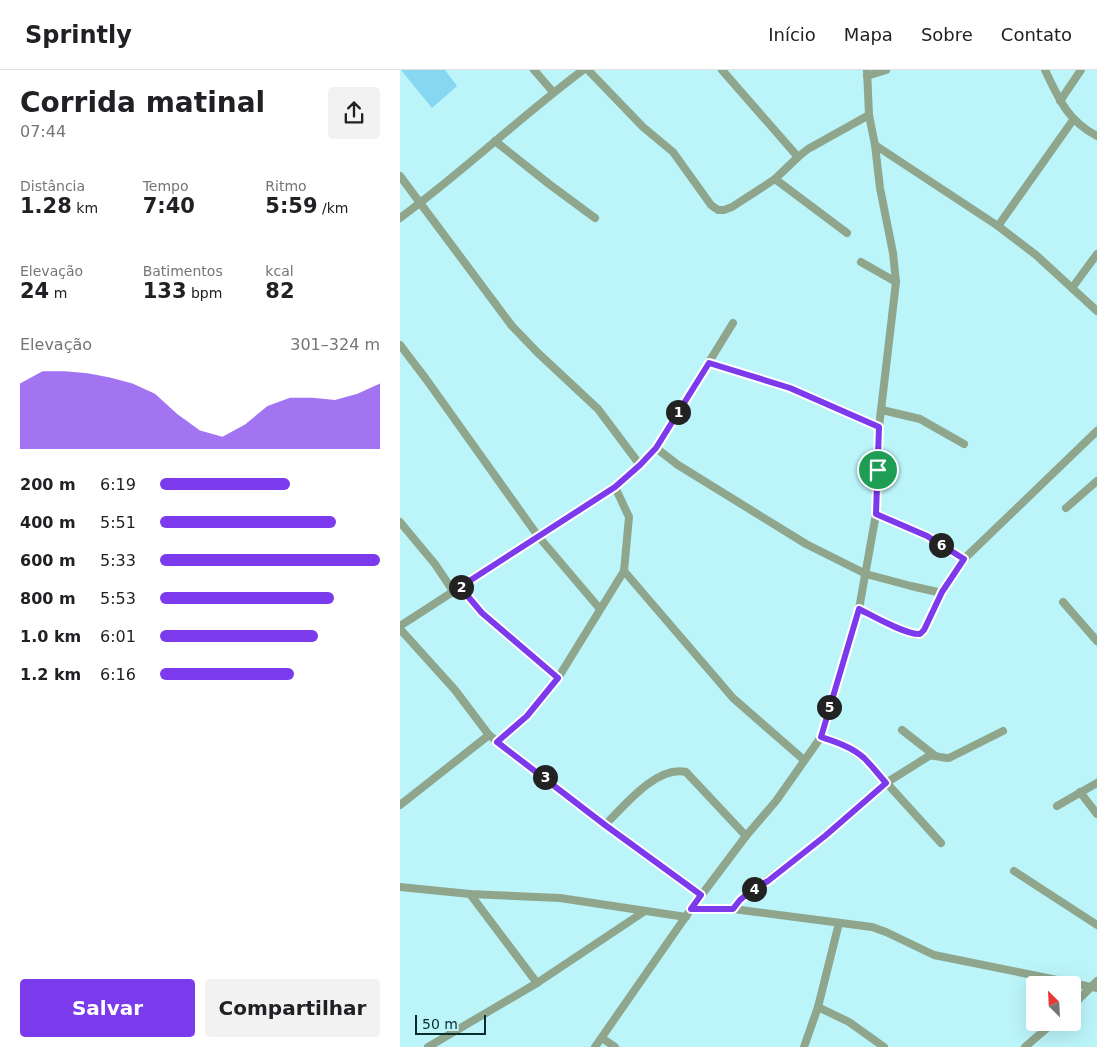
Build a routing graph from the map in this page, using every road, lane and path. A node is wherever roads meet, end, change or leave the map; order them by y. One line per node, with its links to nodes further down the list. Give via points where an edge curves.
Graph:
1 (534, 70): 9 (street)
2 (583, 70): 9 (street)
3 (588, 70): 18 (street, via 646,131 673,152 718,210 732,207)
4 (722, 70): 16 (street)
5 (886, 70): 8 (street)
6 (1045, 70): 10 (street)
7 (1082, 70): 10 (street)
8 (867, 73): 11 (street)
9 (553, 92): 14 (street)
10 (1060, 101): 12 (street)
11 (869, 115): 15 (street); 16 (street)
12 (1073, 120): 13 (street); 22 (street)
13 (1097, 136)
14 (495, 141): 19 (street); 21 (street)
15 (875, 145): 22 (street); 26 (street)
16 (798, 157): 18 (street)
17 (400, 176): 19 (street)
18 (775, 179): 23 (street)
19 (420, 203): 20 (street); 37 (street, via 512,326 598,409)
20 (400, 218)
21 (595, 218)
22 (998, 226): 27 (street)
23 (847, 233)
24 (1097, 254): 27 (street)
25 (861, 262): 26 (street)
26 (896, 282): 32 (street)
27 (1072, 288): 28 (street)
28 (1097, 311)
29 (733, 323): 31 (street)
30 (400, 345): 43 (street)
31 (709, 363): 33 (street, via 790,388); 36 (street)
32 (882, 410): 33 (street); 35 (street, via 920,419)
33 (879, 427): 41 (street)
34 (1097, 430): 44 (street)
35 (964, 444)
36 (656, 448): 37 (street); 46 (street, via 806,544)
37 (640, 465): 39 (street)
38 (1097, 481): 40 (street)
39 (615, 487): 43 (street); 45 (street, via 629,517)
40 (1066, 508)
41 (876, 514): 44 (street, via 927,536); 46 (street)
42 (400, 522): 47 (street)
43 (538, 536): 47 (street); 50 (street)
44 (964, 559): 48 (street)
45 (624, 571): 50 (street); 61 (street, via 733,698)
46 (866, 574): 48 (street); 51 (street)
47 (457, 589): 52 (street); 54 (street)
48 (942, 592): 51 (street, via 920,634 915,635)
49 (1063, 602): 53 (street)
50 (600, 609): 54 (street)
51 (859, 609): 58 (street)
52 (400, 627): 57 (street)
53 (1097, 641)
54 (558, 678): 59 (street, via 527,716)
55 (902, 730): 60 (street)
56 (1003, 731): 60 (street, via 949,758)
57 (489, 735): 59 (street); 65 (street)
58 (821, 737): 61 (street); 62 (street, via 856,752)
59 (497, 742): 68 (street)
60 (934, 755): 62 (street)
61 (804, 760): 69 (street, via 776,801)
62 (886, 783): 70 (street); 76 (street, via 825,836 753,889)
63 (1097, 783): 64 (street)
64 (1080, 792): 66 (street); 67 (street)
65 (400, 805)
66 (1057, 806)
67 (1097, 814)
68 (605, 825): 69 (street, via 637,792 677,770 686,772); 74 (street)
69 (746, 836): 74 (street)
70 (941, 843)
71 (1014, 871): 80 (street)
72 (400, 887): 73 (street)
73 (470, 894): 77 (street, via 560,898); 81 (street)
74 (701, 895): 75 (street)
75 (691, 909): 76 (street); 78 (street)
76 (733, 909): 79 (street)
77 (645, 910): 78 (street); 81 (street)
78 (686, 917): 86 (street)
79 (839, 923): 82 (street, via 872,927 934,955); 84 (street)
80 (1097, 925)
81 (537, 983): 87 (street)
82 (1095, 985): 83 (street)
83 (1081, 998)
84 (818, 1007): 90 (street); 91 (street, via 849,1022)
85 (1044, 1031): 92 (street)
86 (602, 1038): 88 (street); 89 (street)
87 (428, 1047)
88 (595, 1047)
89 (615, 1047)
90 (804, 1047)
91 (884, 1047)
92 (1025, 1047)

